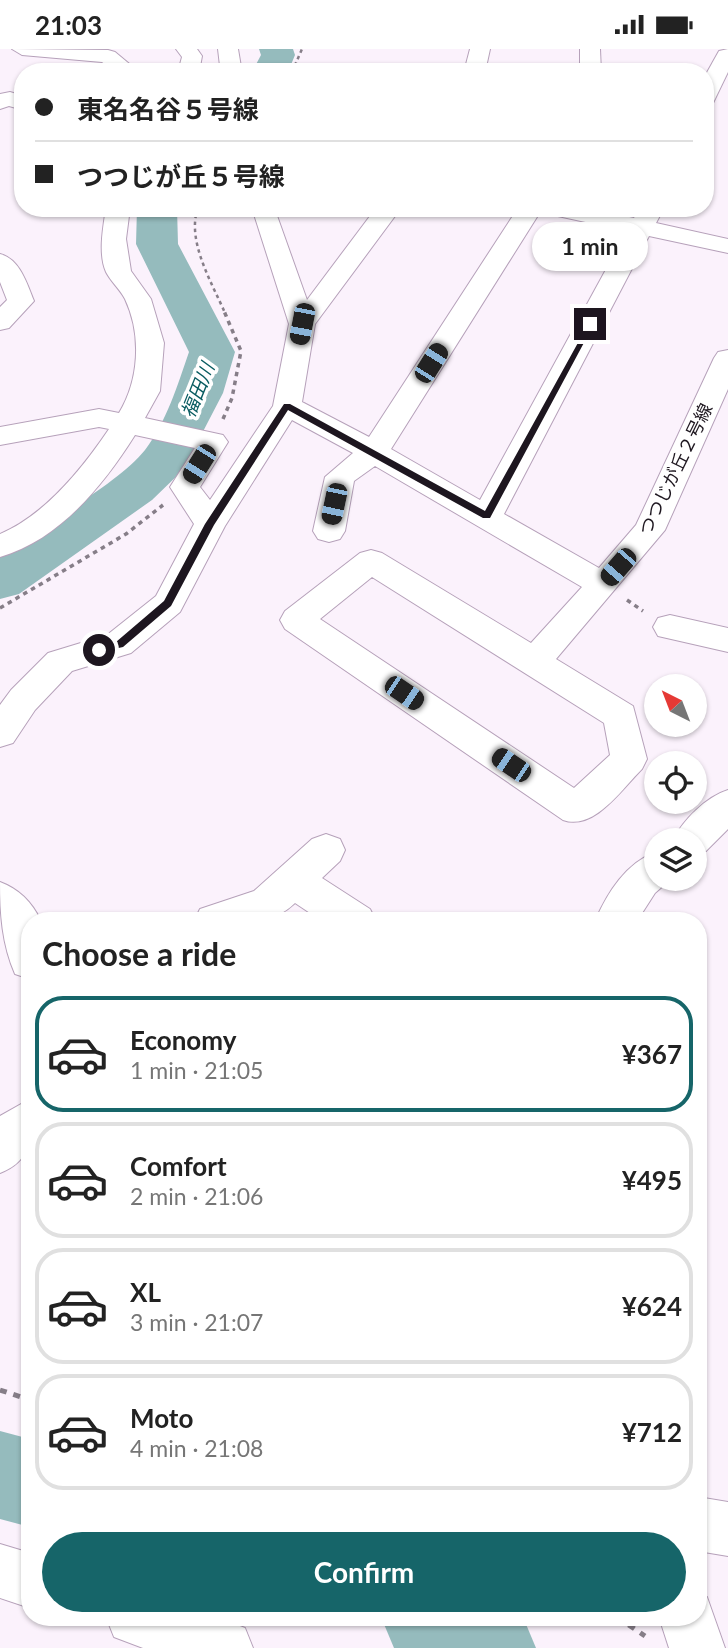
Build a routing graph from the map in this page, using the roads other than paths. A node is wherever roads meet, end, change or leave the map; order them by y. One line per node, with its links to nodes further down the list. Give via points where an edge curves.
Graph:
1 (22, 49): 3 (street, via 108,57)
2 (720, 53): 4 (street)
3 (116, 63)
4 (714, 71)
5 (117, 217): 16 (street, via 118,271 138,299 150,343 146,391)
6 (265, 217): 13 (street)
7 (382, 217): 13 (street)
8 (524, 217): 18 (street)
9 (647, 218): 10 (street); 19 (street)
10 (728, 246)
11 (0, 262): 12 (street, via 21,301)
12 (0, 322)
13 (302, 324): 15 (street)
14 (728, 358): 23 (street, つつじが丘２号線, via 649,530)
15 (287, 406): 18 (street); 20 (street)
16 (127, 424): 17 (street, via 99,418); 20 (street, via 214,442 185,487); 22 (street, via 72,494 33,532)
17 (0, 436)
18 (374, 452): 19 (street); 21 (street, via 340,477)
19 (487, 516): 23 (street)
20 (210, 524): 27 (street, via 168,604 120,644 60,662 23,700)
21 (328, 531)
22 (0, 546)
23 (603, 585): 26 (street, つつじが丘２号線)
24 (670, 627): 25 (street)
25 (728, 640)
26 (534, 662): 26 (street, via 371,561 297,620 576,809 629,759 620,716)
27 (0, 733)
28 (728, 805): 29 (street)
29 (704, 828)
30 (326, 850): 32 (street)
31 (644, 879): 36 (street)
32 (293, 880): 34 (street, via 267,904); 35 (street)
33 (0, 899): 37 (street)
34 (242, 912)
35 (342, 912)
36 (621, 912)
37 (21, 921)
38 (21, 1127): 39 (street)
39 (0, 1151)
40 (707, 1526): 41 (street)
41 (728, 1529)
42 (0, 1571): 43 (street)
43 (21, 1578)
44 (160, 1626): 45 (street)
45 (225, 1648)

